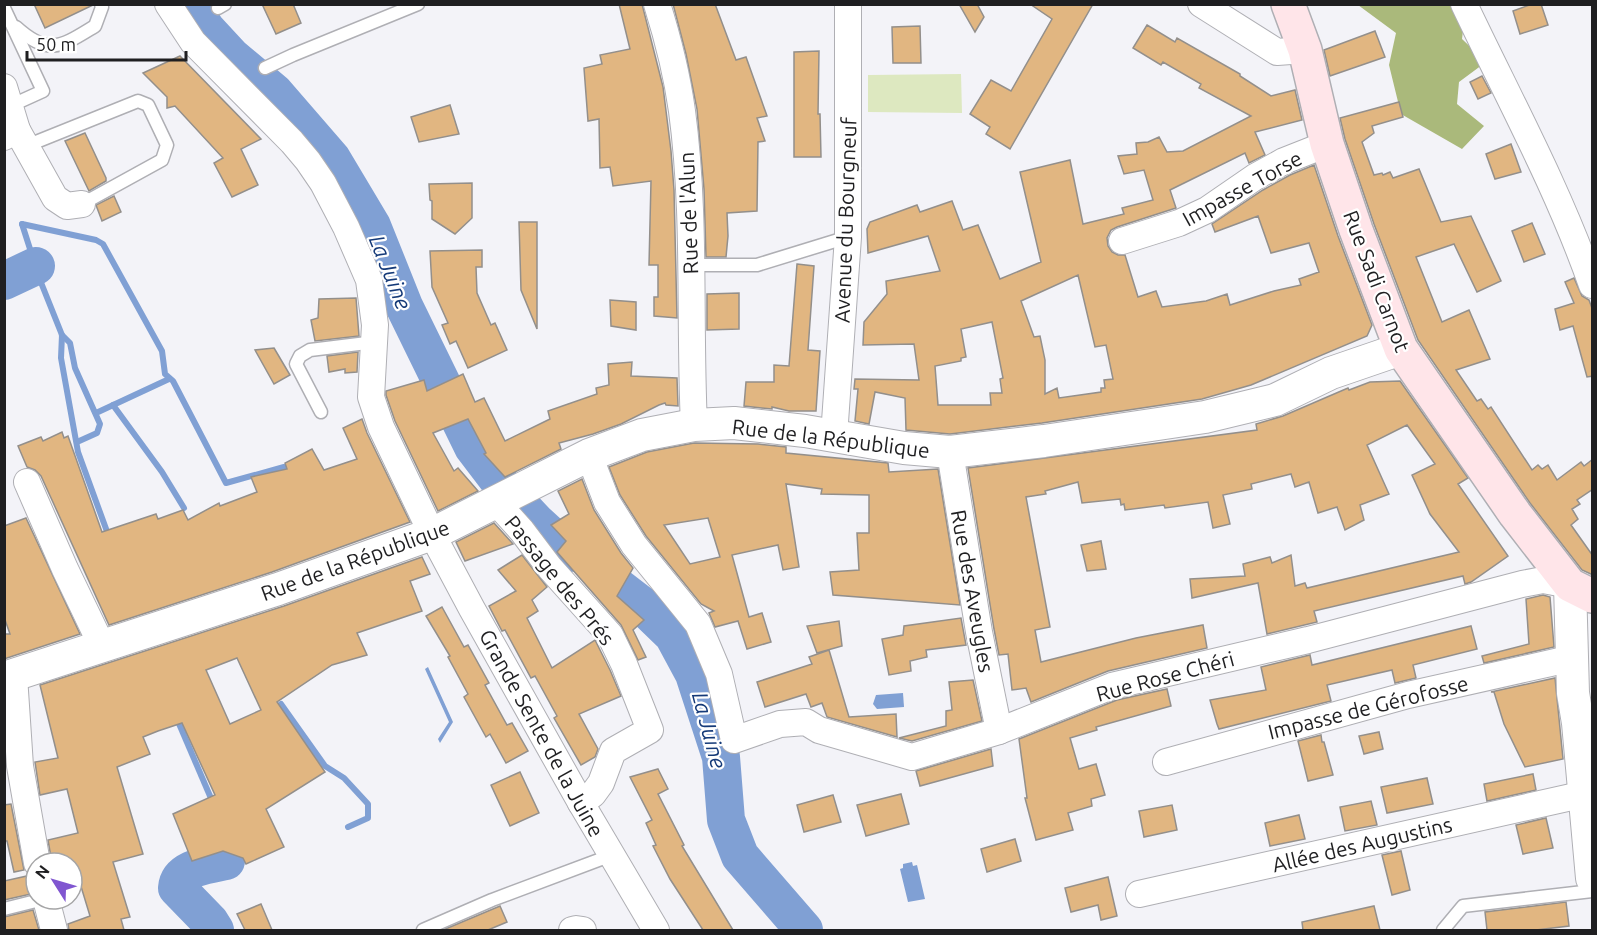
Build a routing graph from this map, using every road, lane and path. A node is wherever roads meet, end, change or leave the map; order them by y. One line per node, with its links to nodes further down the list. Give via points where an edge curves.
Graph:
1 (100, 4): 10 (lane, via 95,26 64,44 50,46 29,38)
2 (168, 4): 20 (street, Grande Sente de la Juine, via 193,42 292,142 323,183 369,280)
3 (418, 4): 12 (lane)
4 (657, 4): 18 (street, Rue de l'Alun, via 682,110)
5 (848, 4): 16 (street, Avenue du Bourgneuf)
6 (1201, 4): 11 (street, via 1277,52)
7 (1288, 4): 11 (main road, Rue Sadi Carnot)
8 (1464, 4): 19 (street, via 1580,248)
9 (4, 8): 10 (lane)
10 (11, 22): 13 (lane, via 43,91)
11 (1305, 50): 14 (main road, Rue Sadi Carnot)
12 (265, 68)
13 (13, 121): 15 (street, via 55,198 68,206); 15 (lane, via 138,101 148,105 167,145 162,160)
14 (1328, 144): 17 (street, Impasse Torse, via 1284,161 1207,210); 21 (main road, Rue Sadi Carnot)
15 (82, 204)
16 (848, 237): 18 (lane, via 757,265); 24 (street, Avenue du Bourgneuf)
17 (1122, 241)
18 (691, 265): 23 (street, Rue de l'Alun)
19 (1593, 285)
20 (375, 342): 22 (lane, via 310,350 300,356 296,364); 29 (street, Grande Sente de la Juine, via 371,397 381,427)
21 (1401, 349): 25 (street, Rue de la République, via 1331,373 1275,400 1205,417); 30 (main road, Rue Sadi Carnot, via 1515,514)
22 (321, 412)
23 (694, 425): 24 (street, Rue de la République, via 734,423); 26 (street, Rue de la République, via 642,435)
24 (834, 436): 25 (street, Rue de la République)
25 (950, 452): 35 (street, Rue des Aveugles)
26 (589, 455): 28 (street, Rue de la République); 35 (street, Rue Rose Chéri, via 607,502 634,545 698,624 719,674 734,740 780,724 806,722 819,730 912,757)
27 (27, 482): 31 (street, via 65,569)
28 (508, 496): 29 (street, Rue de la République); 38 (street, Passage des Prés, via 522,531 610,635 650,730 613,751 601,783)
29 (432, 534): 31 (street, Rue de la République); 38 (street, Grande Sente de la Juine)
30 (1581, 591): 32 (street); 35 (street, Rue Rose Chéri, via 1543,580 1522,584 1112,687)
31 (128, 638): 33 (street, Rue de la République)
32 (1573, 658): 34 (street); 36 (street, Impasse de Gérofosse, via 1408,695)
33 (9, 677): 39 (street)
34 (1583, 695): 37 (street)
35 (999, 731)
36 (1166, 762)
37 (1585, 794): 41 (street); 43 (street, Allée des Augustins)
38 (581, 803): 40 (street, Grande Sente de la Juine)
39 (35, 851)
40 (612, 855): 48 (lane); 51 (street, Grande Sente de la Juine)
41 (1593, 879)
42 (1593, 891): 52 (lane, via 1463,906)
43 (1139, 894)
44 (24, 904): 45 (lane)
45 (4, 909)
46 (48, 911): 47 (street)
47 (54, 930)
48 (423, 930)
49 (572, 930): 50 (street)
50 (583, 930)
51 (656, 930)
52 (1443, 930)

